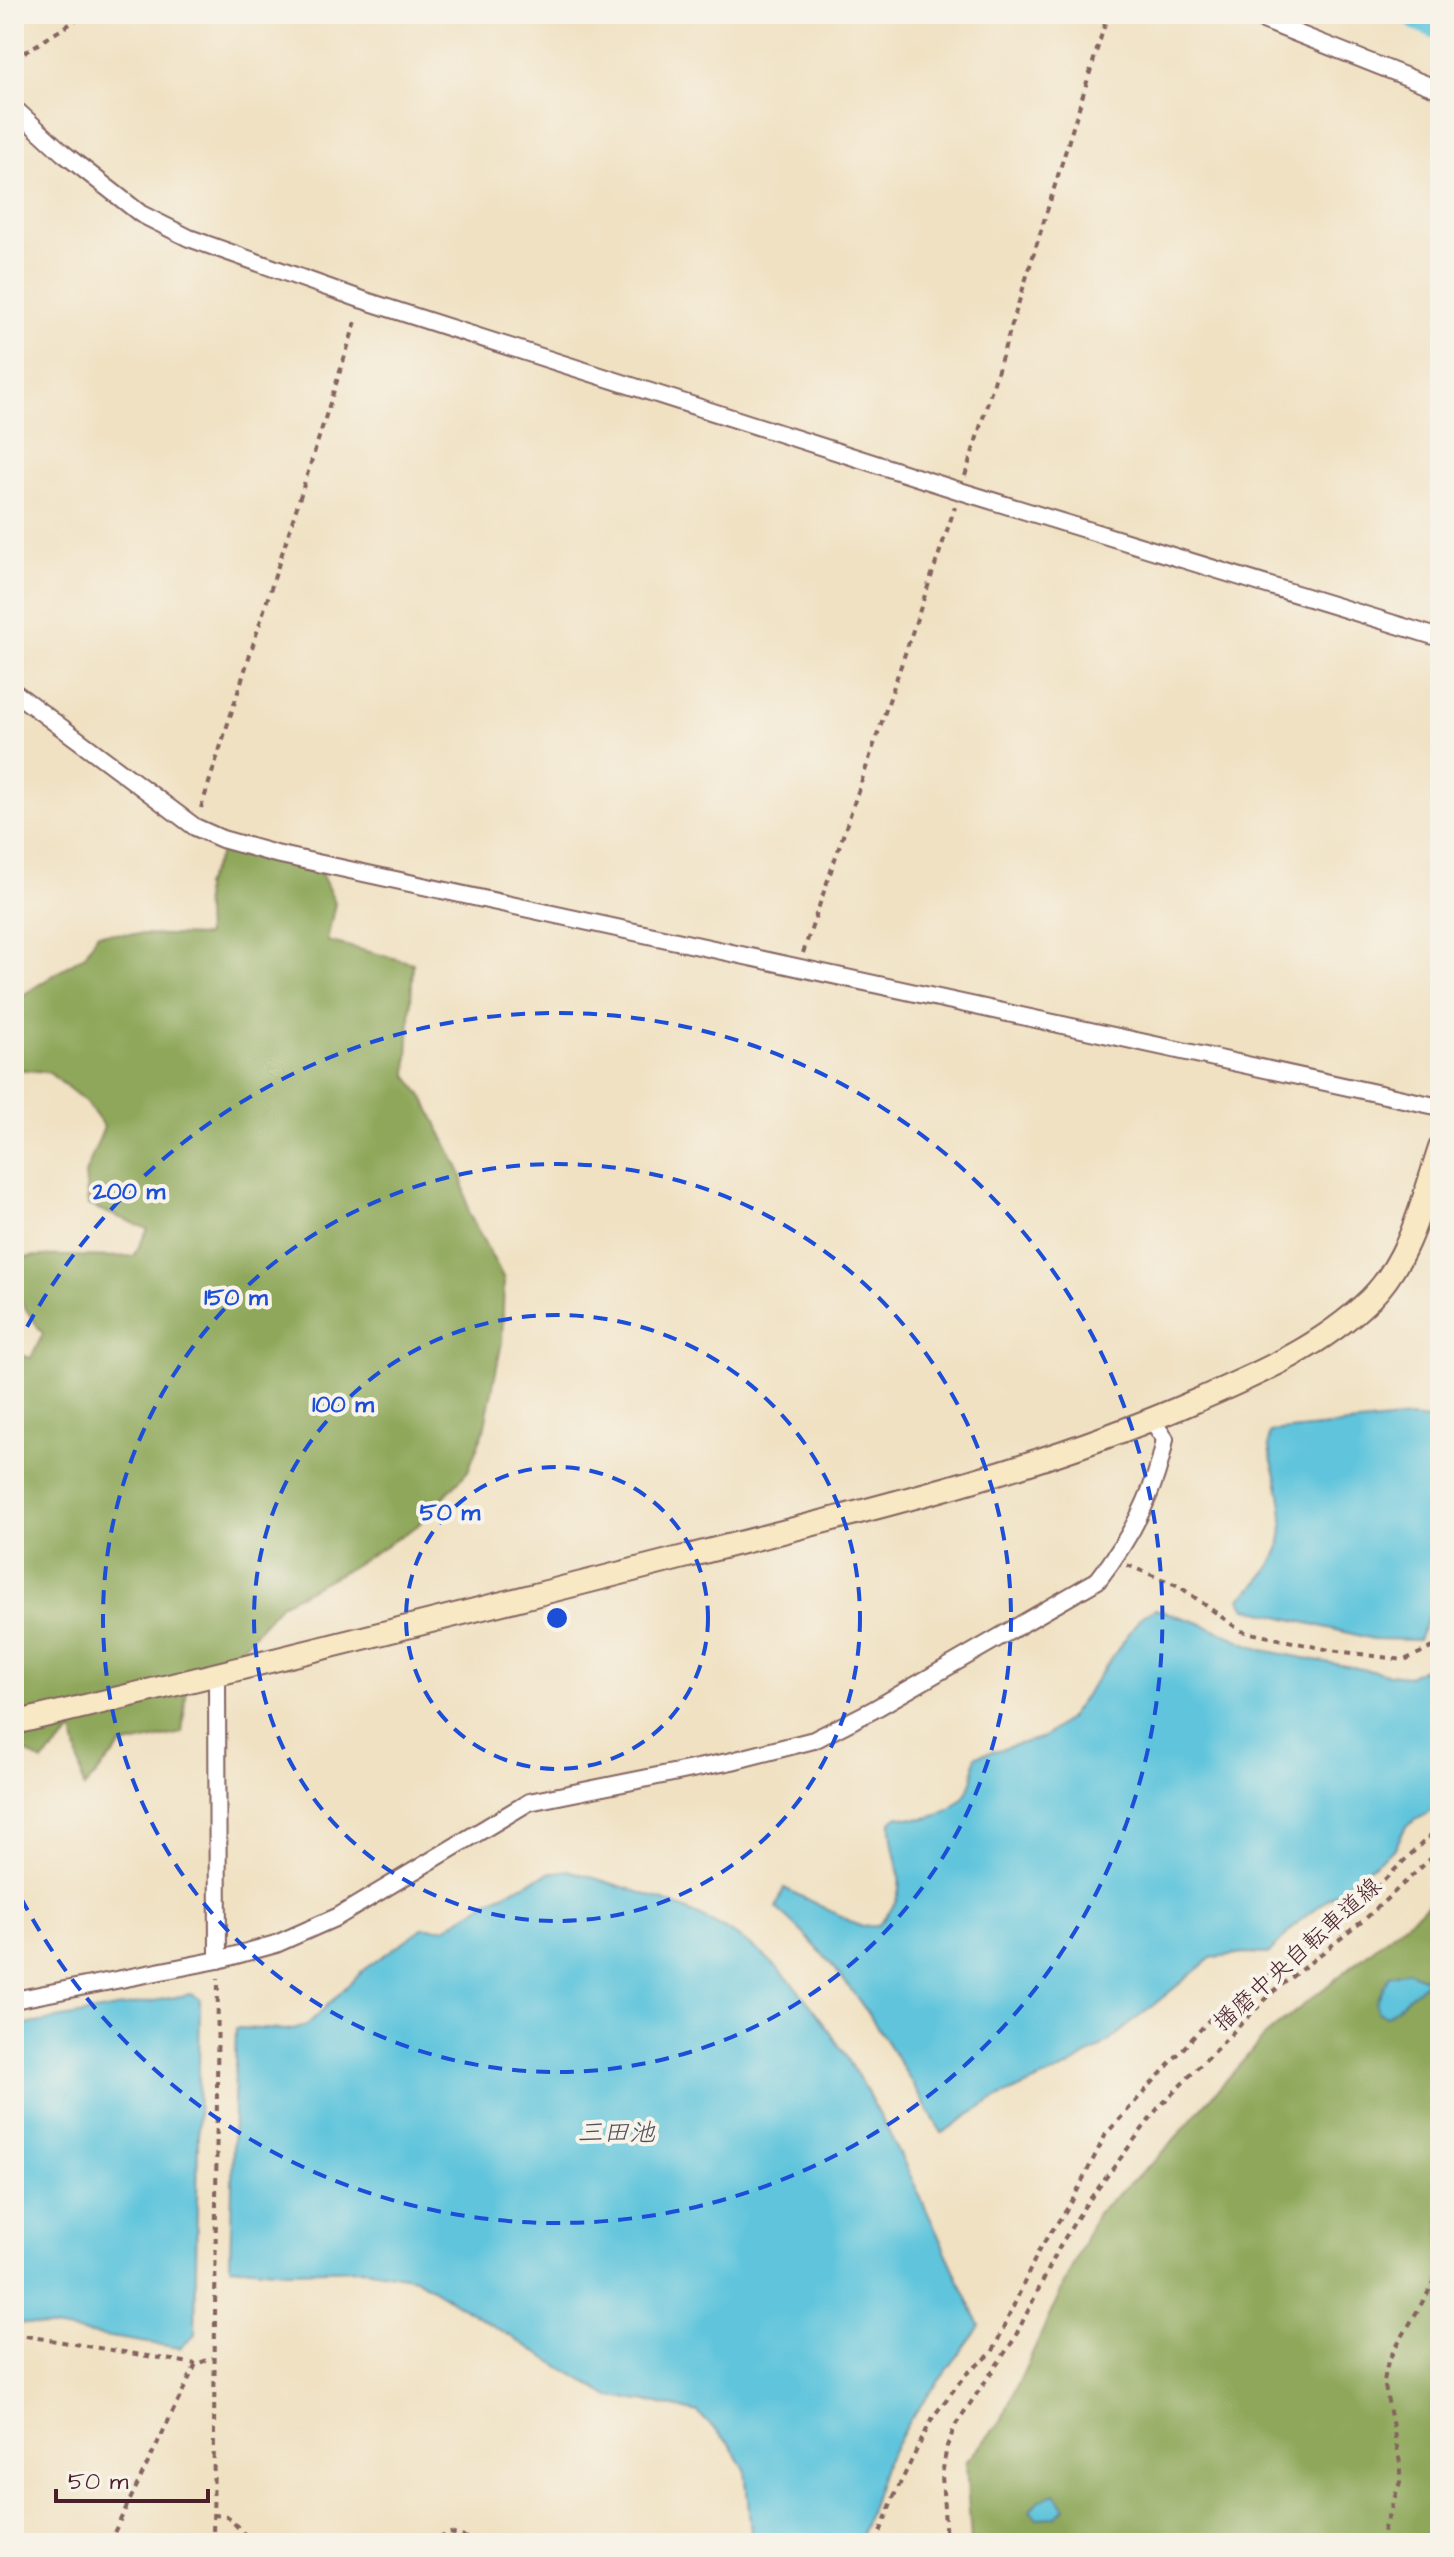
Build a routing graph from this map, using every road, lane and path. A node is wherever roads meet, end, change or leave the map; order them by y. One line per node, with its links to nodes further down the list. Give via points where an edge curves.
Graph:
1 (86, 14): 3 (path)
2 (1248, 14): 4 (street)
3 (14, 59)
4 (1440, 90)
5 (14, 108): 6 (street, via 141,214 189,238)
6 (363, 300): 7 (street); 9 (path)
7 (1440, 638)
8 (14, 692): 9 (street)
9 (195, 827): 10 (street, via 276,854)
10 (1440, 1107)
11 (1440, 1148): 12 (street, via 1411,1235 1372,1298 1282,1364)
12 (1152, 1420): 13 (street, via 1165,1439 1161,1464); 15 (street, via 992,1478)
13 (1114, 1561): 14 (path, via 1179,1586 1241,1631 1404,1660); 19 (street, via 1098,1580 1062,1604 814,1740 529,1802 337,1917 276,1944)
14 (1440, 1644)
15 (217, 1675): 16 (street); 19 (street)
16 (14, 1723)
17 (1440, 1826): 31 (path, via 1348,1915 1209,2020 1106,2134 1071,2203 1040,2248 992,2353 965,2375 933,2417)
18 (1440, 1850): 32 (path, 播磨中央自転車道線, via 1245,2020 1158,2108 1084,2207 1013,2341 956,2424 942,2475)
19 (218, 1960): 20 (street); 23 (path)
20 (14, 2000)
21 (1440, 2272): 33 (path, via 1388,2361 1384,2381 1400,2482)
22 (14, 2334): 24 (path)
23 (213, 2358): 24 (path); 25 (path)
24 (196, 2364): 26 (path)
25 (213, 2515): 27 (path); 28 (path, via 227,2516)
26 (109, 2543)
27 (213, 2543)
28 (253, 2543)
29 (428, 2543): 30 (path, via 450,2533)
30 (485, 2543)
31 (876, 2543)
32 (946, 2543)
33 (1379, 2543)

